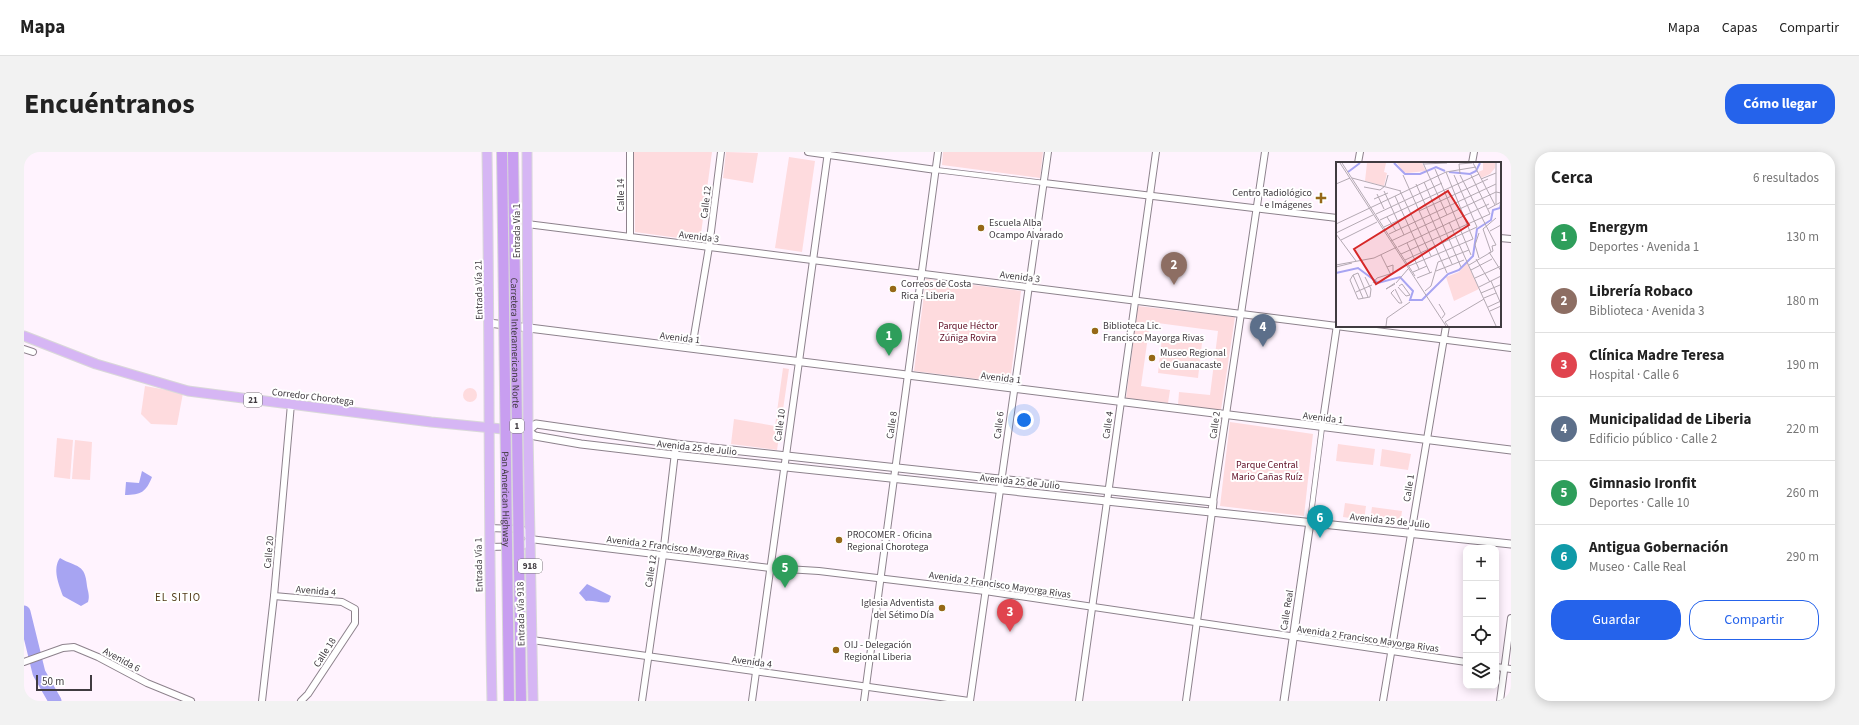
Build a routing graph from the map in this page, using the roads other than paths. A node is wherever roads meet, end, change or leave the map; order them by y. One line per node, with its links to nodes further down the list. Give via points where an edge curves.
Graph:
1 (487, 152): 32 (main road, Entrada Vía 21)
2 (502, 152): 97 (highway, Pan American Highway / 1, bridge)
3 (513, 152): 98 (highway, Carretera Interamericana Norte / 1, bridge)
4 (527, 152): 22 (main road, Entrada Vía 1)
5 (630, 152): 23 (street, Calle 14)
6 (721, 152): 26 (street, Calle 12)
7 (808, 152): 14 (street)
8 (938, 152): 17 (street, Calle 8)
9 (1048, 152): 18 (street, Calle 6)
10 (1156, 152): 19 (street, Calle 4)
11 (1265, 152): 20 (street, Calle 2)
12 (1360, 152): 15 (street)
13 (1474, 152): 16 (street)
14 (828, 153): 17 (street); 27 (street, Calle 10)
15 (1358, 162)
16 (1472, 162)
17 (936, 170): 18 (street); 28 (street, Calle 8)
18 (1044, 183): 19 (street); 29 (street, Calle 6)
19 (1149, 196): 20 (street); 30 (street, Calle 4)
20 (1256, 208): 21 (street); 31 (street, Calle 2)
21 (1336, 218)
22 (527, 224): 23 (street, Avenida 3); 37 (main road, Entrada Vía 1)
23 (630, 237): 26 (street, Avenida 3)
24 (1501, 238): 25 (street)
25 (1511, 239)
26 (709, 247): 27 (street, Avenida 3); 40 (street, Calle 12)
27 (812, 260): 28 (street, Avenida 3); 44 (street, Calle 10)
28 (922, 274): 29 (street, Avenida 3); 45 (street, Calle 8)
29 (1029, 288): 30 (street, Avenida 3); 46 (street, Calle 6)
30 (1134, 301): 31 (street, Avenida 3); 47 (street, Calle 4)
31 (1240, 314): 33 (street, Avenida 3); 49 (street, Calle 2)
32 (489, 323): 37 (street, Avenida 1); 51 (main road, Entrada Vía 21)
33 (1336, 326)
34 (1337, 327): 50 (street)
35 (1345, 327): 39 (street, Avenida 3)
36 (1446, 327): 39 (street, Calle 1)
37 (527, 328): 40 (street, Avenida 1); 52 (main road, Entrada Vía 1)
38 (24, 336): 48 (main road, Corredor Chorotega / 21, via 96,364 188,391)
39 (1443, 340): 41 (street, Avenida 3); 53 (street, Calle 1)
40 (692, 348): 44 (street, Avenida 1)
41 (1511, 348)
42 (24, 349): 43 (street)
43 (33, 352)
44 (798, 362): 45 (street, Avenida 1); 57 (street, Calle 10)
45 (909, 375): 46 (street, Avenida 1); 59 (street, Calle 8)
46 (1013, 388): 47 (street, Avenida 1); 61 (street, Calle 6)
47 (1120, 402): 49 (street, Avenida 1); 63 (street, Calle 4)
48 (291, 404): 51 (main road, Corredor Chorotega / 21); 77 (street, Calle 20)
49 (1225, 414): 50 (street, Avenida 1); 65 (street, Calle 2)
50 (1322, 426): 53 (street, Avenida 1); 67 (street)
51 (489, 428): 52 (main road, Avenida 25 de Julio); 68 (main road, Entrada Vía 1)
52 (528, 431): 54 (street, Avenida 25 de Julio, via 536,424); 56 (street, Avenida 25 de Julio, via 535,436 574,443); 70 (main road, Entrada Vía 918 / 918)
53 (1427, 440): 55 (street, Avenida 1); 69 (street, Calle 1)
54 (676, 444): 56 (street, Calle 12); 57 (street, Avenida 25 de Julio)
55 (1511, 450)
56 (674, 456): 58 (street, Avenida 25 de Julio); 73 (street, Calle 12)
57 (785, 456): 58 (street, Calle 10); 59 (street, Avenida 25 de Julio)
58 (784, 467): 60 (street, Avenida 25 de Julio); 74 (street, Calle 10)
59 (894, 468): 60 (street, Calle 8); 61 (street, Avenida 25 de Julio)
60 (893, 478): 62 (street, Avenida 25 de Julio); 75 (street, Calle 8)
61 (1001, 479): 62 (street, Calle 6); 63 (street, Avenida 25 de Julio)
62 (1000, 490): 64 (street, Avenida 25 de Julio); 76 (street, Calle 6)
63 (1109, 491): 64 (street, Calle 4); 65 (street, Avenida 25 de Julio)
64 (1108, 501): 66 (street, Avenida 25 de Julio); 78 (street, Calle 4)
65 (1213, 502): 66 (street, Calle 2)
66 (1212, 512): 67 (street, Avenida 25 de Julio); 81 (street, Calle 2)
67 (1310, 522): 69 (street, Avenida 25 de Julio); 82 (street, Calle Real)
68 (489, 528): 70 (street, via 522,529); 72 (main road, Entrada Vía 1)
69 (1411, 533): 71 (street, Avenida 25 de Julio); 84 (street, Calle 1)
70 (530, 539): 72 (street, via 523,546); 73 (street, Avenida 2 Francisco Mayorga Rivas); 83 (main road, Entrada Vía 918 / 918)
71 (1511, 544)
72 (489, 547): 96 (main road, Entrada Vía 1)
73 (663, 555): 74 (street, Avenida 2 Francisco Mayorga Rivas); 85 (street, Calle 12)
74 (770, 568): 75 (street, Avenida 2 Francisco Mayorga Rivas); 91 (street, Calle 10)
75 (880, 578): 76 (street, Avenida 2 Francisco Mayorga Rivas); 92 (street, Calle 8)
76 (985, 591): 78 (street, Avenida 2 Francisco Mayorga Rivas); 103 (street, Calle 6)
77 (274, 596): 79 (street, Avenida 4, via 342,602); 94 (street, Calle 20)
78 (1092, 607): 81 (street, Avenida 2 Francisco Mayorga Rivas); 104 (street, Calle 4)
79 (355, 609): 95 (street, Calle 18, via 355,623)
80 (1511, 618): 89 (street)
81 (1197, 622): 82 (street, Avenida 2 Francisco Mayorga Rivas); 105 (street, Calle 2)
82 (1292, 636): 84 (street, Avenida 2 Francisco Mayorga Rivas); 106 (street, Calle Real)
83 (532, 640): 85 (street, Avenida 4); 99 (main road, Entrada Vía 918 / 918)
84 (1392, 651): 87 (street, Avenida 2 Francisco Mayorga Rivas); 107 (street, Calle 1)
85 (647, 656): 91 (street, Avenida 4); 100 (street, Calle 12)
86 (25, 662): 93 (street, Avenida 6, via 62,648 74,647 147,683)
87 (1463, 662)
88 (1499, 667): 89 (street)
89 (1504, 668): 90 (street); 108 (street)
90 (1511, 669)
91 (757, 671): 92 (street, Avenida 4); 101 (street, Calle 10)
92 (866, 686): 102 (street, Calle 8); 103 (street, Avenida 4)
93 (191, 701)
94 (262, 701)
95 (301, 701)
96 (492, 701)
97 (509, 701)
98 (521, 701)
99 (533, 701)
100 (642, 701)
101 (752, 701)
102 (864, 701)
103 (970, 701)
104 (1079, 701)
105 (1186, 701)
106 (1284, 701)
107 (1383, 701)
108 (1500, 701)

